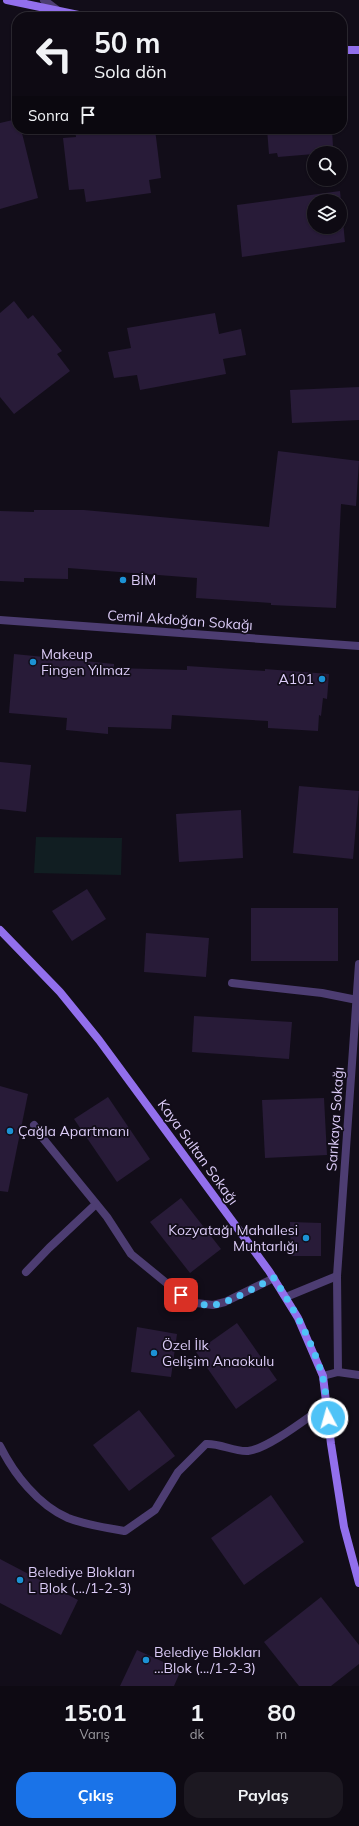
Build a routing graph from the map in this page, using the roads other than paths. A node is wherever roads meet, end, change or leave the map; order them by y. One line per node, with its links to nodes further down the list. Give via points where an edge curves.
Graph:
1 (7, 0): 3 (street)
2 (44, 0): 3 (street, via 55,9)
3 (64, 12)
4 (347, 50): 5 (street)
5 (359, 50)
6 (0, 620): 7 (street, Cemil Akdoğan Sokağı)
7 (359, 646)
8 (0, 930): 16 (street, Kaya Sultan Sokağı, via 50,981 87,1024)
9 (359, 964): 11 (street, Sarıkaya Sokağı)
10 (232, 983): 11 (street, via 322,992)
11 (357, 1000): 15 (street, Sarıkaya Sokağı)
12 (34, 1125): 13 (street)
13 (96, 1204): 14 (street); 16 (street, via 131,1254 181,1295 196,1303 213,1305 225,1302)
14 (26, 1272)
15 (337, 1276): 17 (street); 18 (street, Sarıkaya Sokağı)
16 (274, 1278): 17 (street, Kaya Sultan Sokağı)
17 (286, 1297): 20 (street, Kaya Sultan Sokağı)
18 (338, 1372): 19 (street); 20 (street)
19 (359, 1374)
20 (323, 1376): 21 (street, Kaya Sultan Sokağı)
21 (326, 1405): 22 (street, via 261,1446 248,1451 216,1443 206,1444 178,1472 154,1510 124,1531 67,1517 44,1503 20,1480); 23 (street, Kaya Sultan Sokağı, via 344,1526)
22 (0, 1446)
23 (359, 1583)

